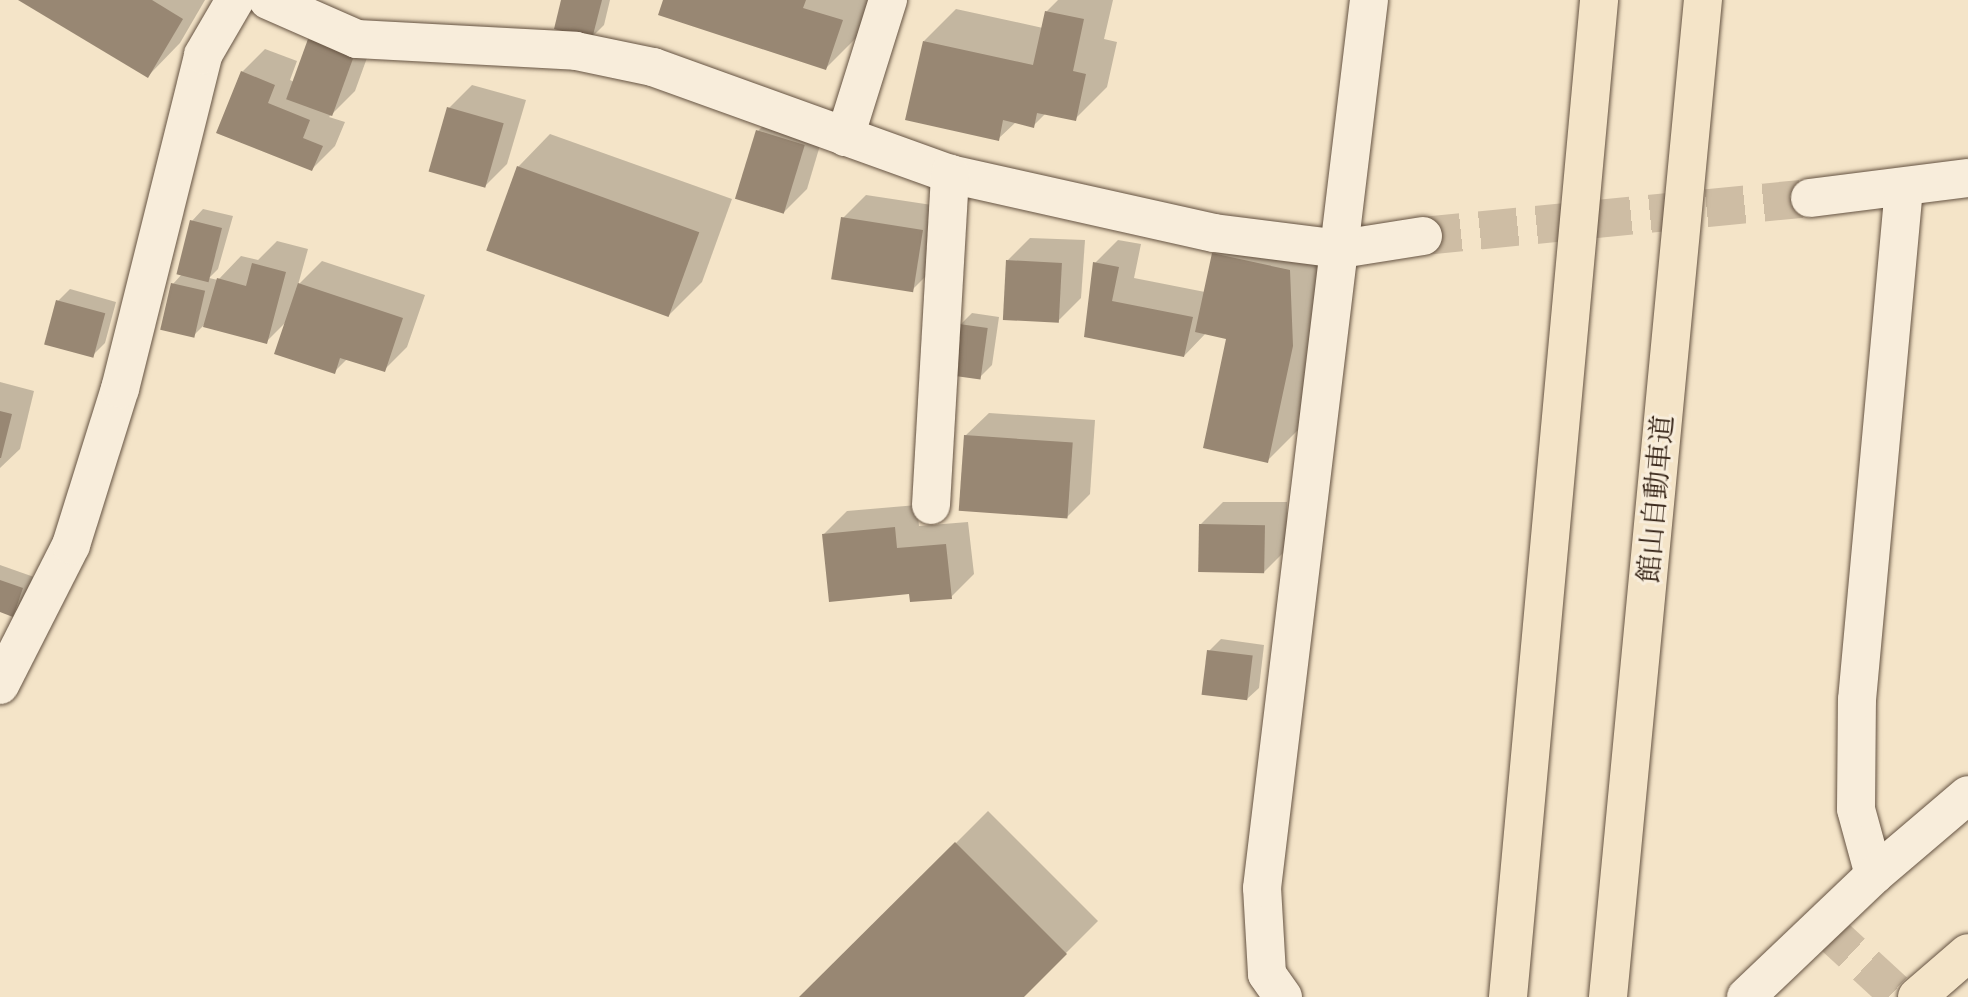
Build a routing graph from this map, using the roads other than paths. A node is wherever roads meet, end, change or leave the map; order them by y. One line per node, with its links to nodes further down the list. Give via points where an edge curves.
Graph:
1 (235, 0): 15 (street, via 203,55 120,389 71,545)
2 (268, 0): 7 (street, via 357,39 576,51 653,67)
3 (888, 0): 7 (street)
4 (1368, 0): 13 (street)
5 (1599, 0): 20 (highway)
6 (1703, 0): 21 (highway, 館山自動車道)
7 (845, 137): 8 (street)
8 (950, 174): 13 (street, via 1214,233); 14 (street)
9 (1968, 178): 10 (street)
10 (1904, 188): 11 (street); 17 (street, via 1857,700 1856,809)
11 (1810, 198)
12 (1423, 236): 13 (street)
13 (1341, 249): 19 (street, via 1262,888 1267,974)
14 (930, 505)
15 (0, 685)
16 (1968, 795): 17 (street)
17 (1874, 875): 22 (street)
18 (1968, 953): 23 (highway)
19 (1283, 997)
20 (1508, 997)
21 (1608, 997)
22 (1746, 997)
23 (1917, 997)

